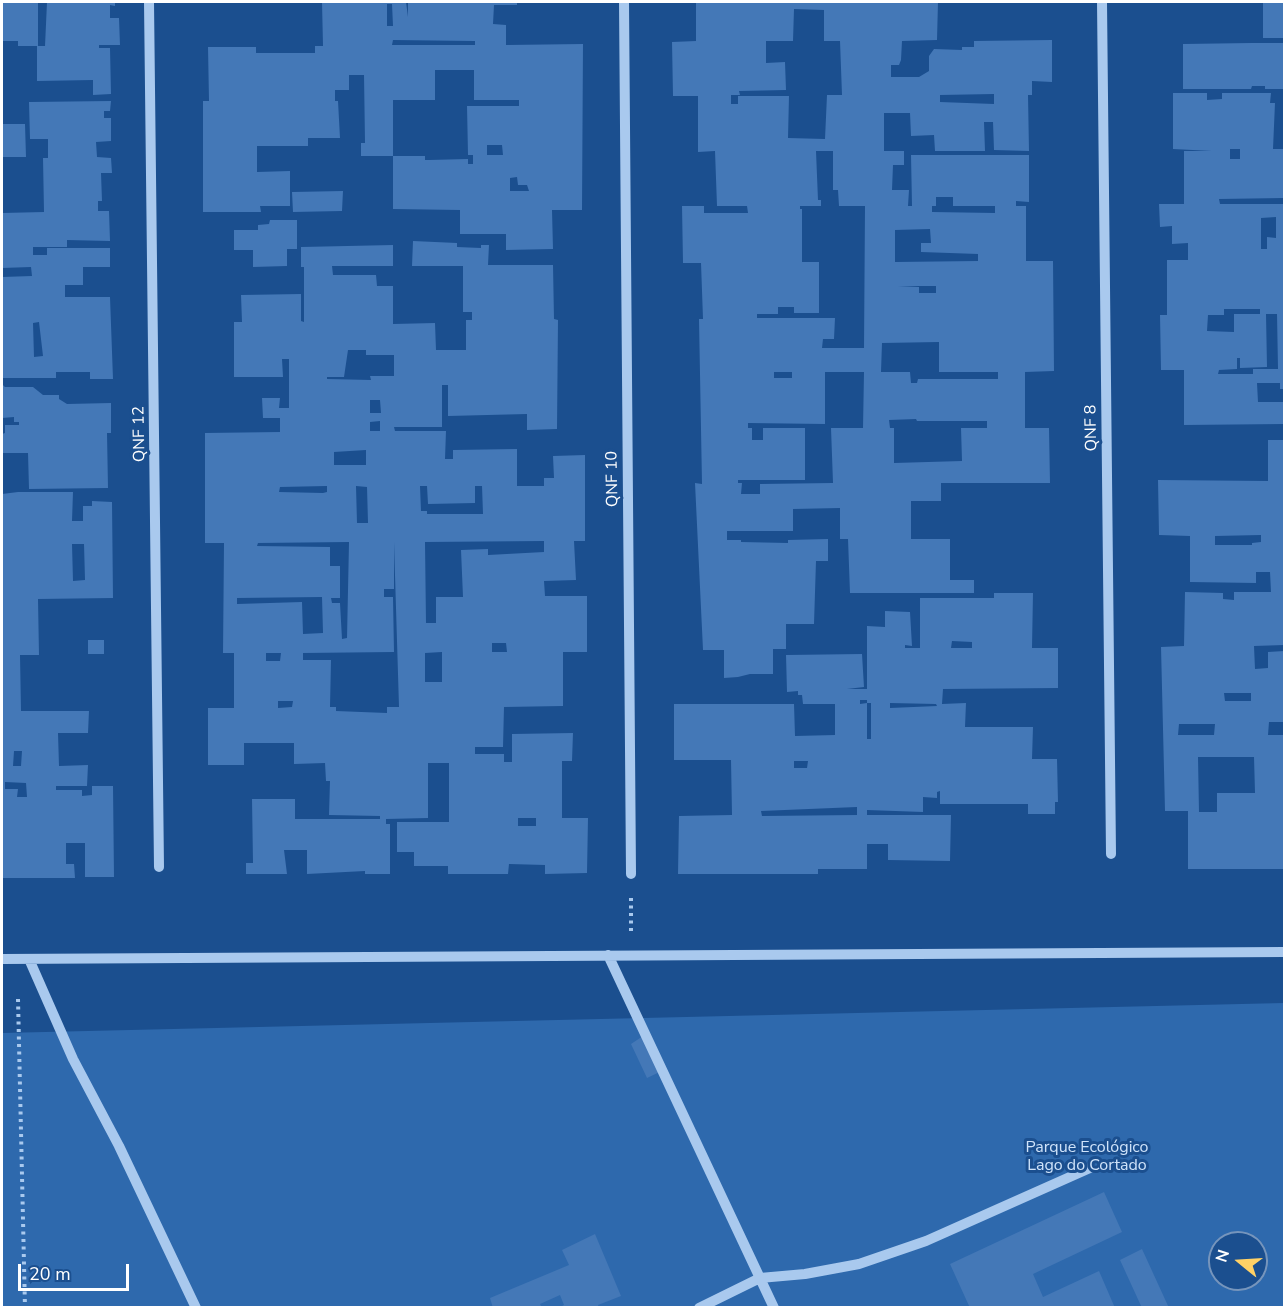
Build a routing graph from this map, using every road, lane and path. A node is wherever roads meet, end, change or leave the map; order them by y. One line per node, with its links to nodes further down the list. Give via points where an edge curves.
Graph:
1 (149, 2): 5 (street, QNF 12)
2 (624, 2): 6 (street, QNF 10)
3 (1102, 2): 4 (street, QNF 8)
4 (1112, 854)
5 (159, 867)
6 (631, 874): 9 (path)
7 (1284, 951): 9 (street)
8 (608, 956): 9 (street); 11 (street); 14 (street)
9 (631, 956)
10 (2, 959): 11 (street)
11 (29, 959): 16 (street, via 73,1059)
12 (18, 995): 15 (path)
13 (1090, 1168): 14 (street, via 903,1249 859,1264)
14 (760, 1278): 17 (street); 18 (street)
15 (25, 1308)
16 (196, 1308)
17 (699, 1308)
18 (774, 1308)

